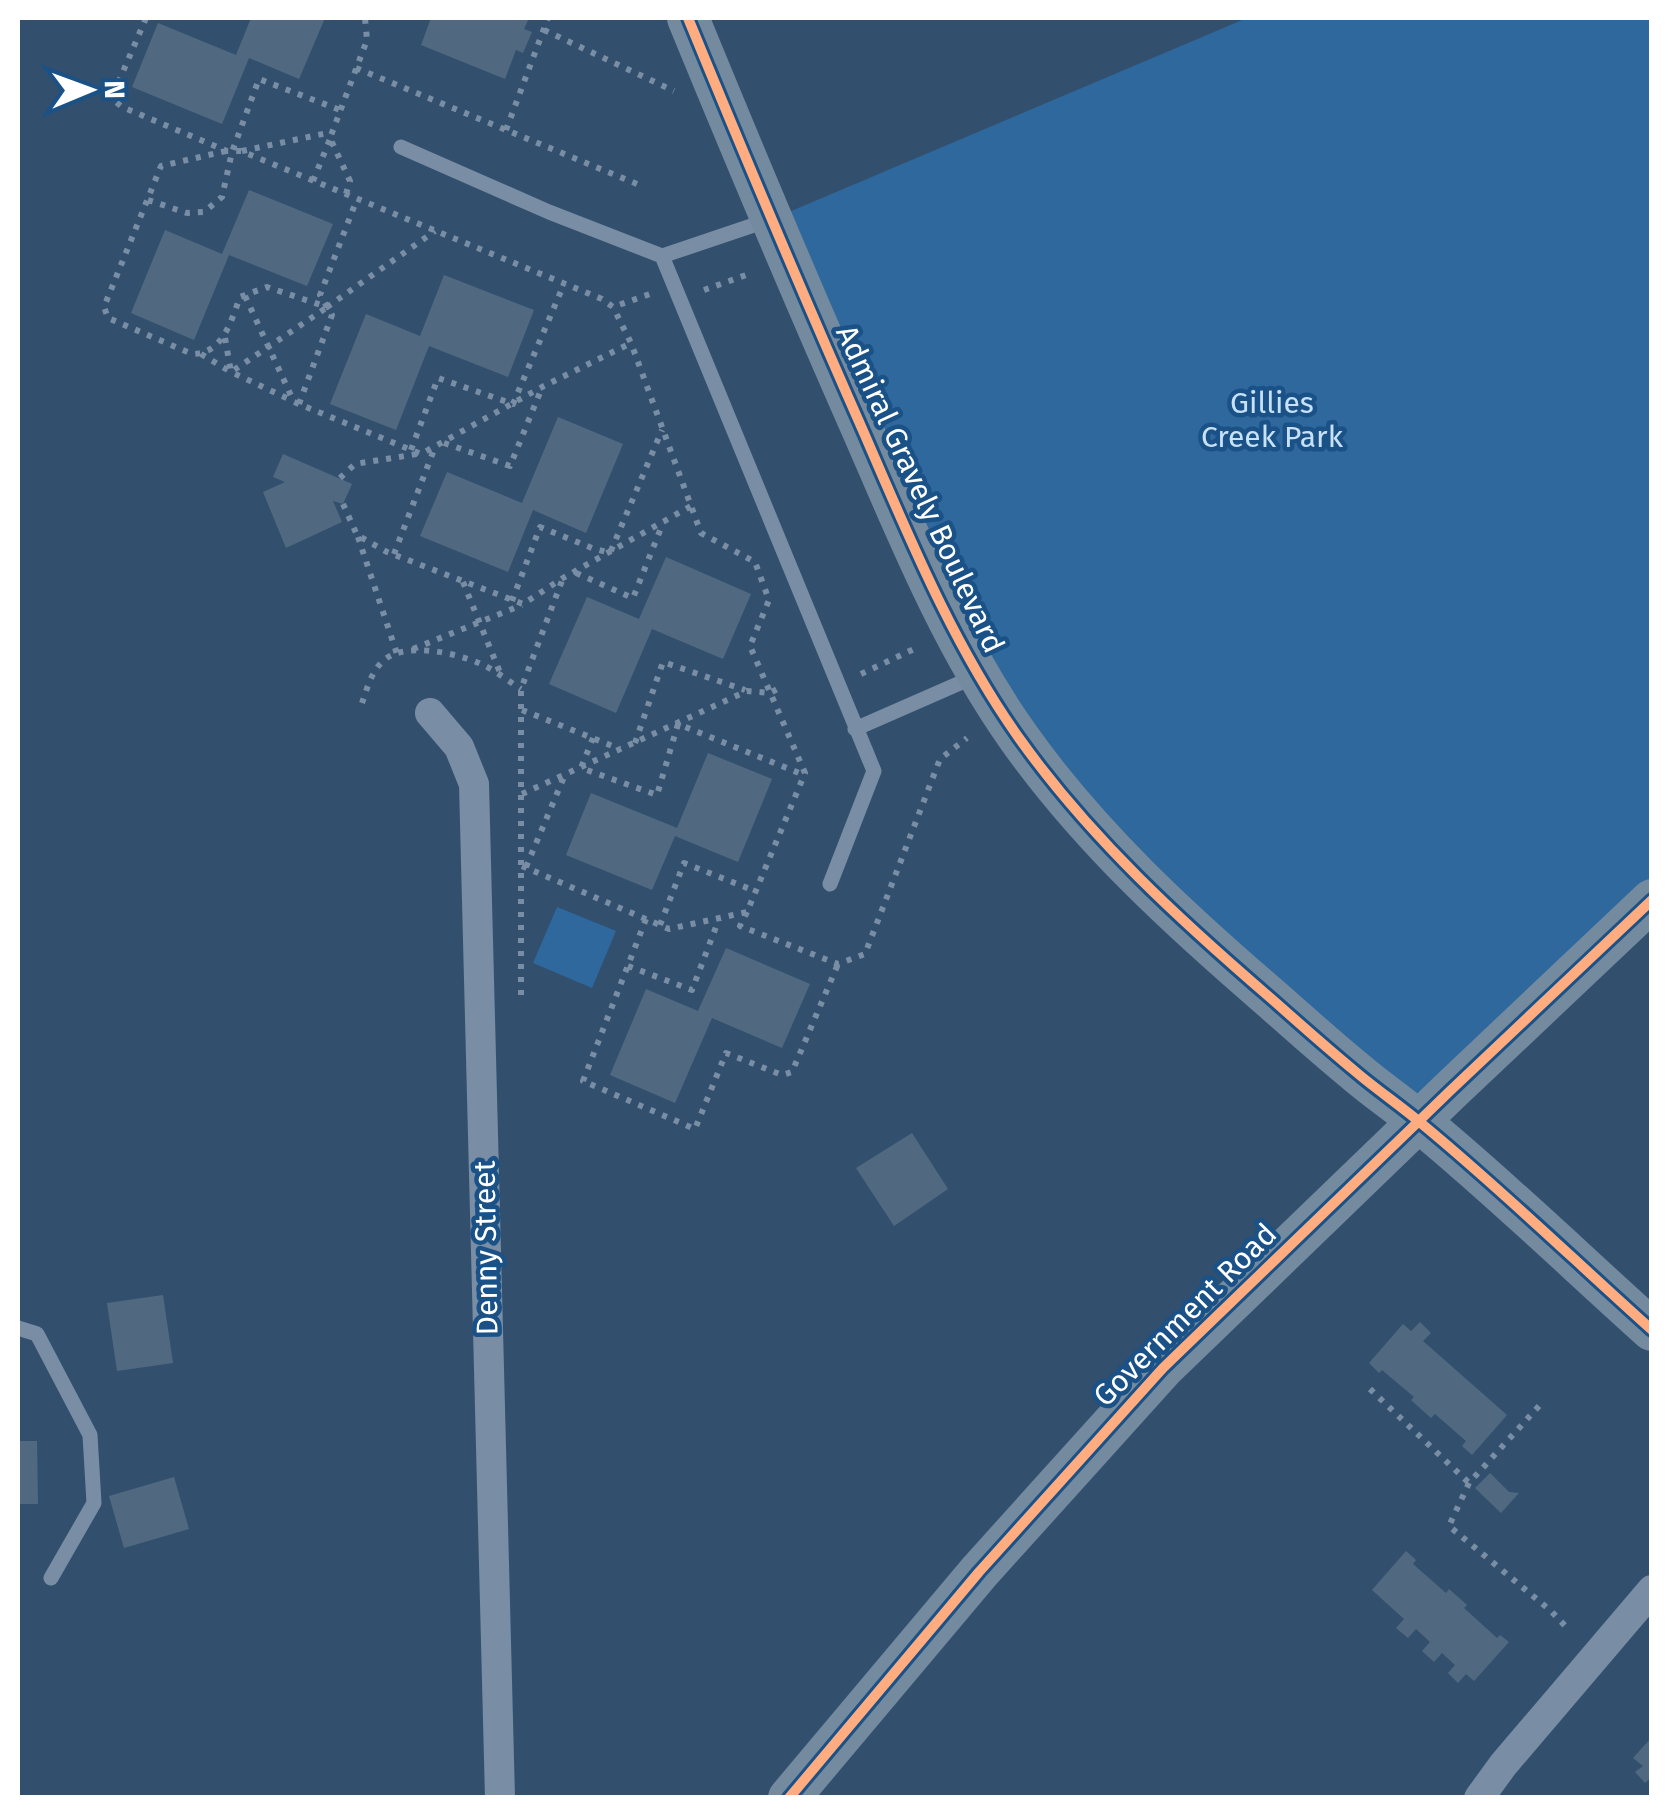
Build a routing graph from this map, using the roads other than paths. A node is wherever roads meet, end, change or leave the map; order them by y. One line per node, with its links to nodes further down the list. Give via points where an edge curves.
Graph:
1 (688, 18): 3 (street, Admiral Gravely Boulevard)
2 (401, 147): 4 (lane)
3 (770, 220): 4 (lane); 5 (street, Admiral Gravely Boulevard, via 938,600)
4 (662, 256): 7 (lane)
5 (980, 675): 7 (lane); 10 (street, Admiral Gravely Boulevard, via 1019,738 1142,882)
6 (430, 713): 15 (street, Denny Street, via 459,747 474,784)
7 (856, 729): 8 (lane, via 874,771)
8 (830, 884)
9 (1652, 900): 10 (street, Government Road)
10 (1420, 1122): 12 (street, Admiral Gravely Boulevard); 16 (street, Government Road, via 1163,1368)
11 (18, 1328): 13 (lane, via 37,1334 90,1435 94,1503)
12 (1652, 1330)
13 (51, 1578)
14 (1652, 1590): 17 (street)
15 (500, 1798)
16 (788, 1798)
17 (1479, 1798)

